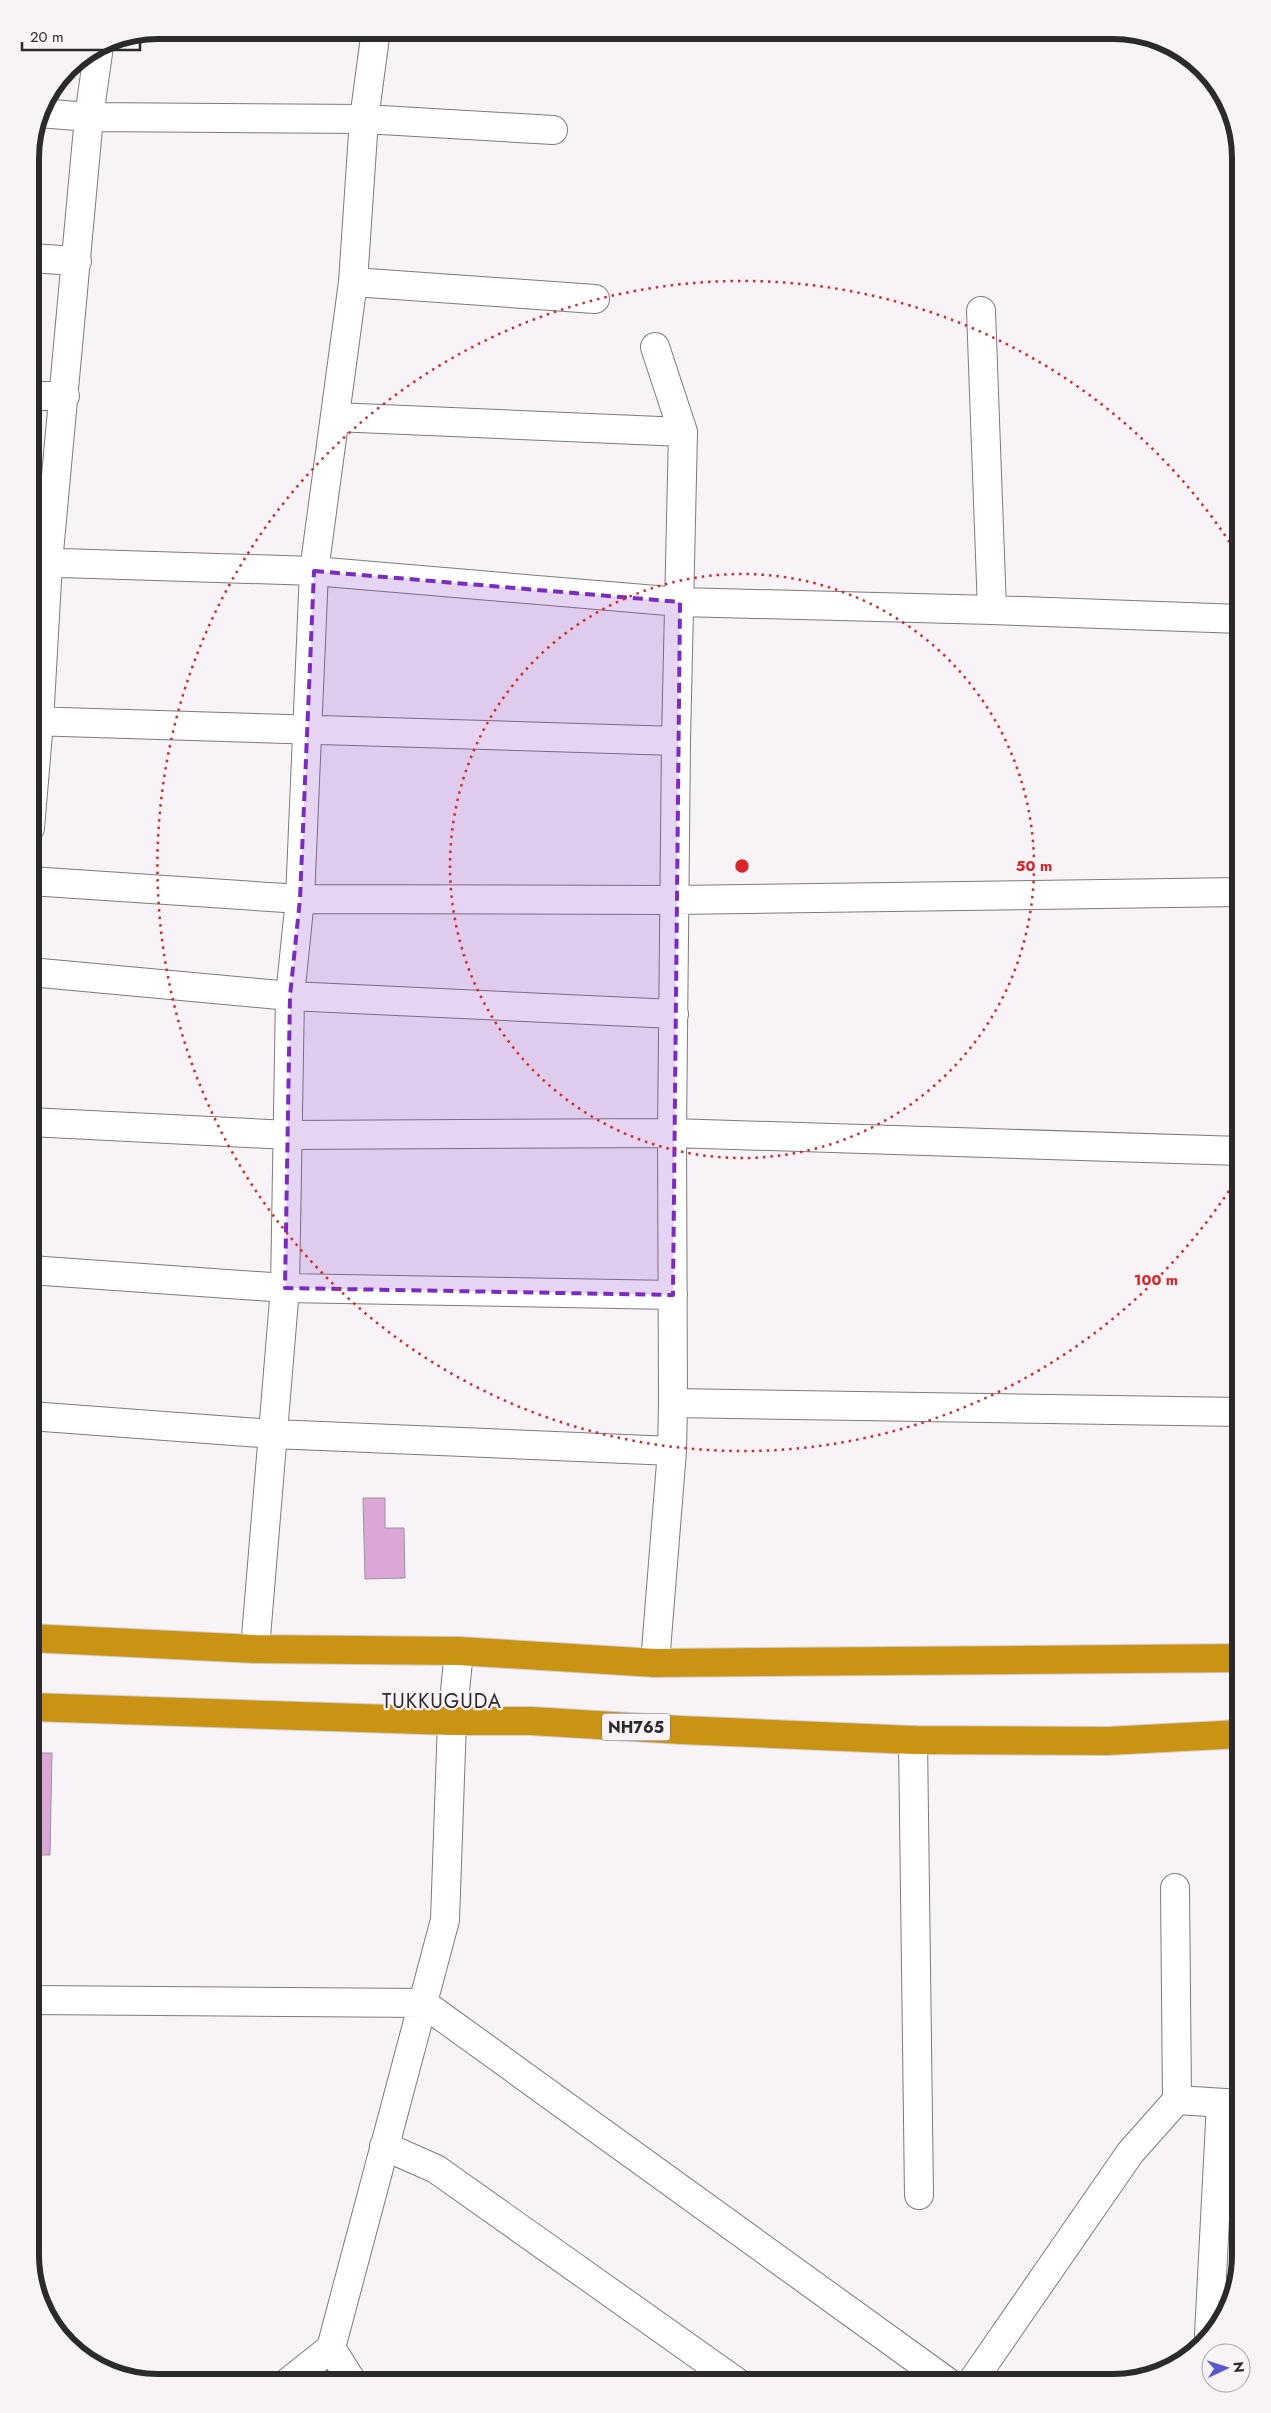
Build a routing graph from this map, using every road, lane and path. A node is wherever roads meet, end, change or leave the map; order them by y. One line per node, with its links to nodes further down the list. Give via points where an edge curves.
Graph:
1 (375, 39): 5 (street)
2 (98, 55): 4 (street)
3 (47, 114): 4 (street)
4 (89, 117): 5 (street); 8 (street)
5 (364, 119): 6 (street); 9 (street)
6 (553, 130)
7 (39, 259): 8 (street)
8 (77, 261): 14 (street)
9 (353, 282): 10 (street); 15 (street)
10 (595, 299)
11 (980, 311): 20 (street)
12 (655, 347): 16 (street)
13 (39, 396): 14 (street)
14 (64, 396): 17 (street)
15 (335, 417): 16 (street); 18 (street)
16 (683, 432): 19 (street)
17 (39, 563): 18 (street)
18 (314, 571): 19 (street); 23 (street)
19 (680, 602): 20 (street); 24 (street)
20 (992, 610): 21 (street)
21 (1232, 619)
22 (39, 721): 23 (street)
23 (307, 729): 24 (street); 27 (street)
24 (676, 741): 28 (street)
25 (39, 882): 27 (street)
26 (1232, 892): 28 (street)
27 (300, 899): 28 (street); 30 (street)
28 (675, 900): 31 (street)
29 (39, 973): 30 (street)
30 (290, 996): 31 (street); 34 (street)
31 (674, 1014): 33 (street)
32 (39, 1122): 34 (street)
33 (672, 1133): 34 (street); 35 (street); 38 (street)
34 (288, 1135): 37 (street)
35 (1232, 1151)
36 (39, 1271): 37 (street)
37 (285, 1288): 38 (street); 42 (street)
38 (673, 1295): 39 (street)
39 (673, 1403): 40 (street); 43 (street)
40 (1232, 1412)
41 (39, 1417): 42 (street)
42 (274, 1434): 43 (street); 45 (street)
43 (672, 1451): 48 (street)
44 (39, 1638): 45 (highway)
45 (255, 1649): 46 (highway)
46 (459, 1651): 48 (highway); 50 (street)
47 (1232, 1658): 48 (highway)
48 (655, 1663)
49 (39, 1707): 50 (highway, NH765)
50 (452, 1721): 52 (highway, NH765, via 531,1721); 55 (street, via 445,1920)
51 (1232, 1735): 52 (highway, NH765, via 1107,1742)
52 (913, 1740): 59 (street)
53 (1175, 1888): 56 (street)
54 (39, 2000): 55 (street)
55 (423, 2003): 58 (street); 65 (street)
56 (1177, 2100): 57 (street); 66 (street, via 1130,2153)
57 (1231, 2103): 60 (street)
58 (384, 2146): 61 (street); 64 (street, via 436,2169)
59 (919, 2196)
60 (1210, 2325)
61 (331, 2348): 62 (street); 63 (street)
62 (298, 2374)
63 (348, 2374)
64 (725, 2374)
65 (937, 2374)
66 (977, 2374)

